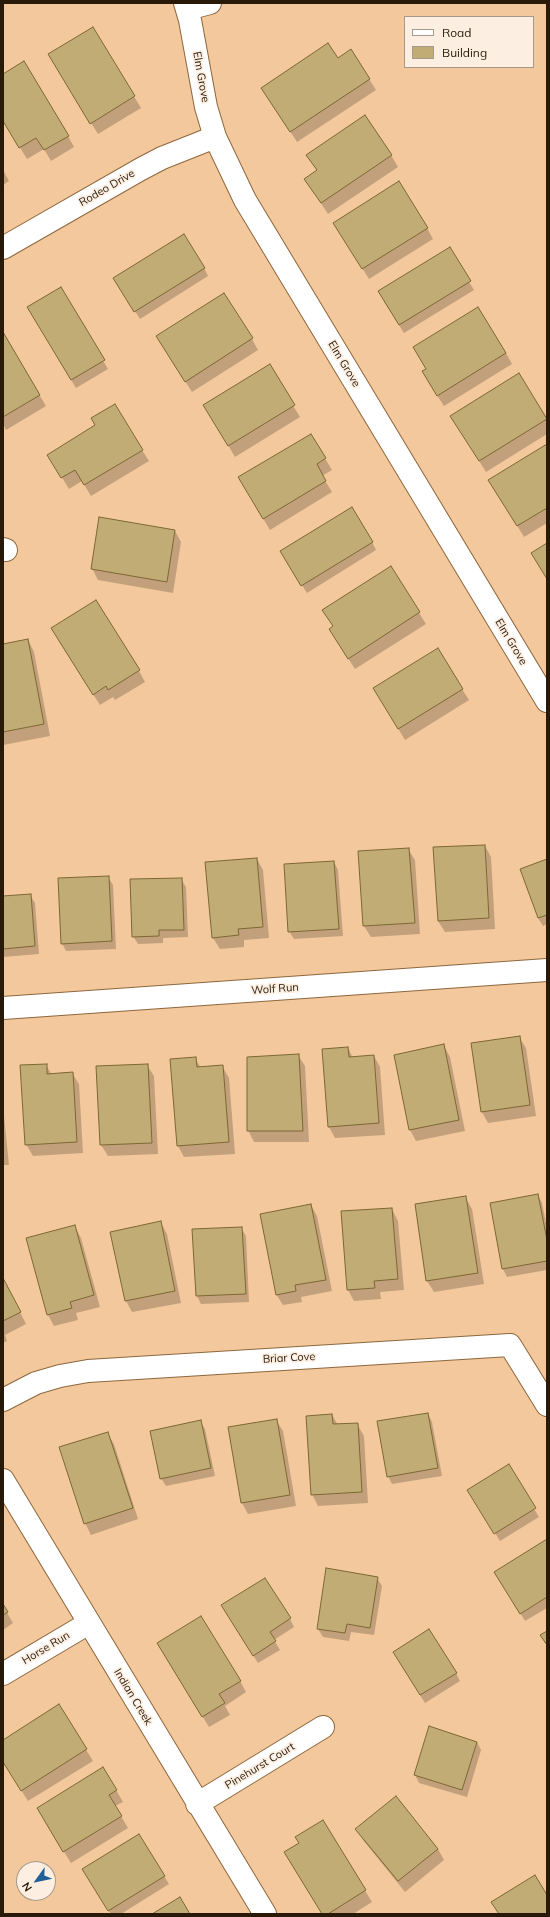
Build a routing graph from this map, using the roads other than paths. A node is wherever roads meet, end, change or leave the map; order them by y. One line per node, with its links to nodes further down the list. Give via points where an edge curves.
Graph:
1 (210, 3): 2 (street, Elm Grove)
2 (186, 6): 3 (street, Elm Grove, via 206,107)
3 (215, 137): 4 (street, Rodeo Drive, via 141,168); 5 (street, Elm Grove, via 245,200)
4 (3, 248)
5 (547, 701)
6 (547, 970): 7 (street, Wolf Run)
7 (3, 1008)
8 (3, 1400): 9 (street, Briar Cove, via 36,1383 88,1371 510,1345)
9 (547, 1405)
10 (3, 1480): 11 (street, Indian Creek)
11 (89, 1623): 12 (street, Horse Run); 14 (street, Indian Creek)
12 (3, 1674)
13 (323, 1727): 14 (street, Pinehurst Court)
14 (197, 1804): 15 (street, Indian Creek)
15 (265, 1914)

